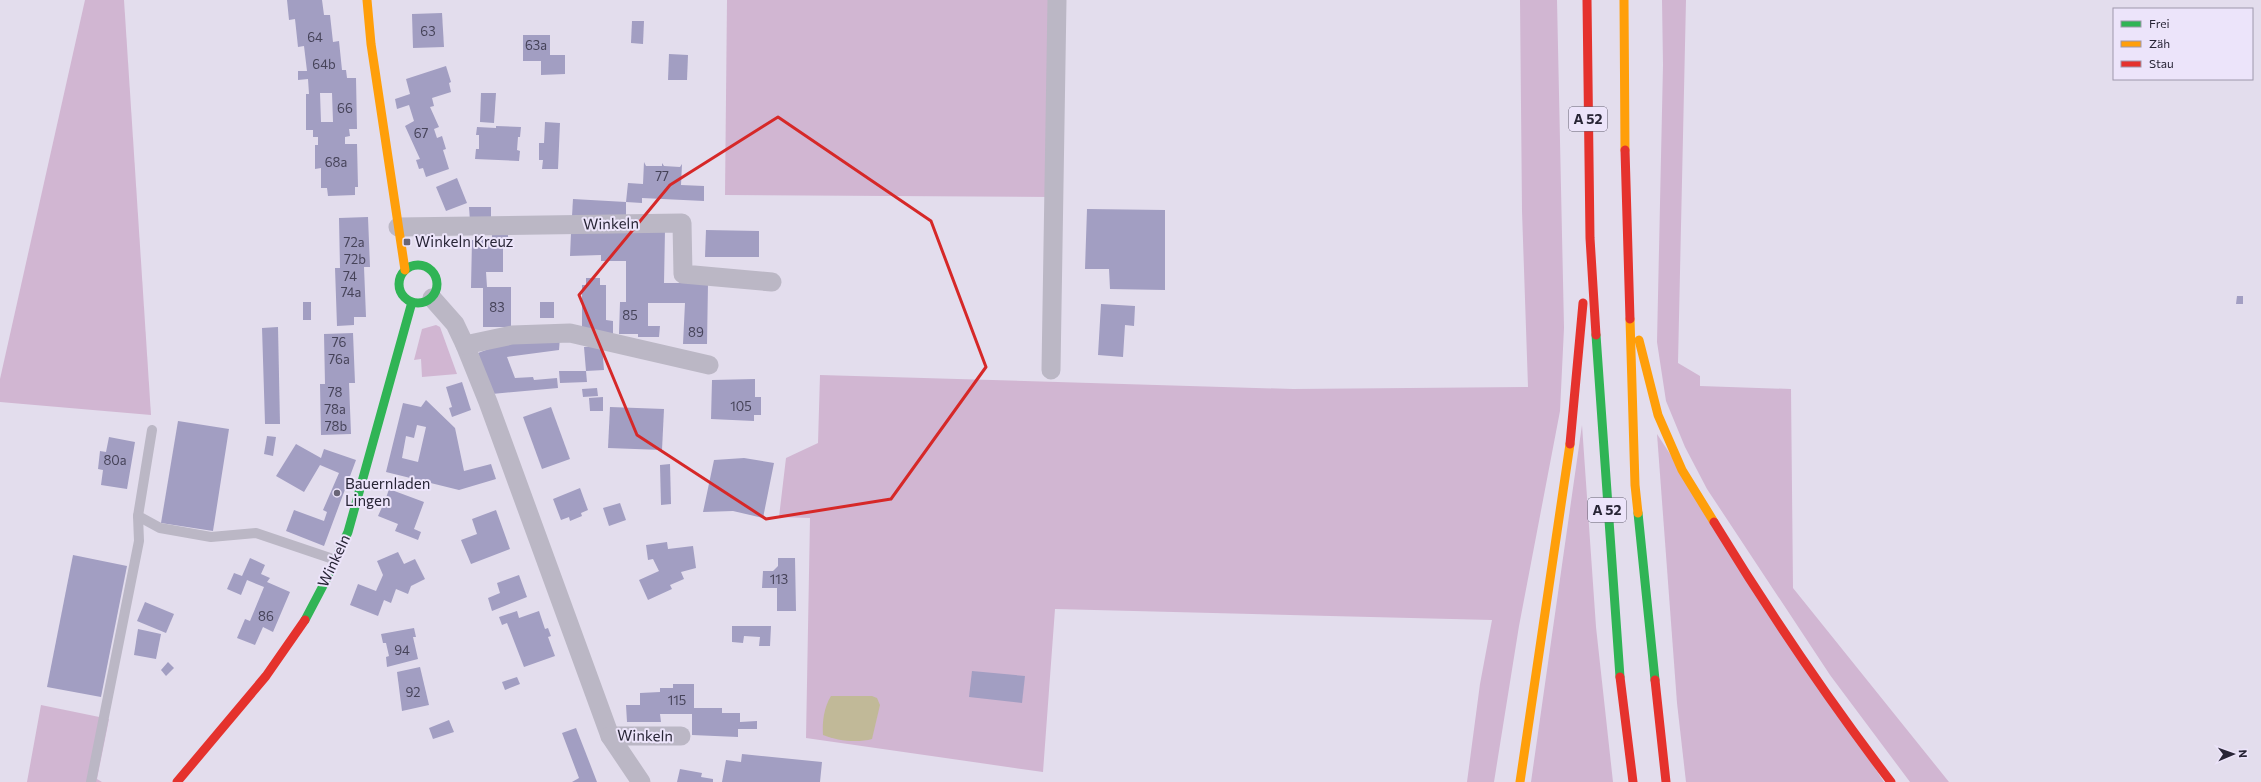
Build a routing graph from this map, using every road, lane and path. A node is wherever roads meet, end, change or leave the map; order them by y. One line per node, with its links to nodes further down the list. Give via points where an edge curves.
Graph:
1 (367, 0): 5 (main road)
2 (1057, 0): 14 (street)
3 (1587, 0): 6 (main road, A 52)
4 (1624, 0): 9 (main road, A 52)
5 (398, 227): 7 (main road); 8 (street, Winkeln, via 682,222 683,274)
6 (1590, 238): 23 (main road, via 1570,441); 24 (main road, A 52, via 1617,650)
7 (405, 270): 10 (main road, via 418,265 429,268 434,273 437,285); 11 (main road, via 400,287 404,297)
8 (772, 282)
9 (1629, 296): 25 (main road, A 52, via 1635,485); 26 (main road, via 1658,415 1682,470 1764,603 1826,695)
10 (432, 298): 11 (main road, via 423,303); 12 (street, Winkeln, via 455,324)
11 (412, 302): 17 (main road, Winkeln, via 348,532)
12 (465, 345): 13 (street, via 512,335 570,333); 18 (street, Winkeln)
13 (709, 365)
14 (1051, 370)
15 (152, 430): 16 (lane)
16 (138, 516): 17 (lane, via 160,528 211,537 256,533); 20 (lane, via 139,541)
17 (336, 560): 21 (main road, Winkeln, via 305,620 279,660)
18 (610, 736): 19 (street, Winkeln); 22 (street, Winkeln)
19 (681, 736)
20 (91, 782)
21 (177, 782)
22 (641, 782)
23 (1520, 782)
24 (1632, 782)
25 (1666, 782)
26 (1891, 782)

